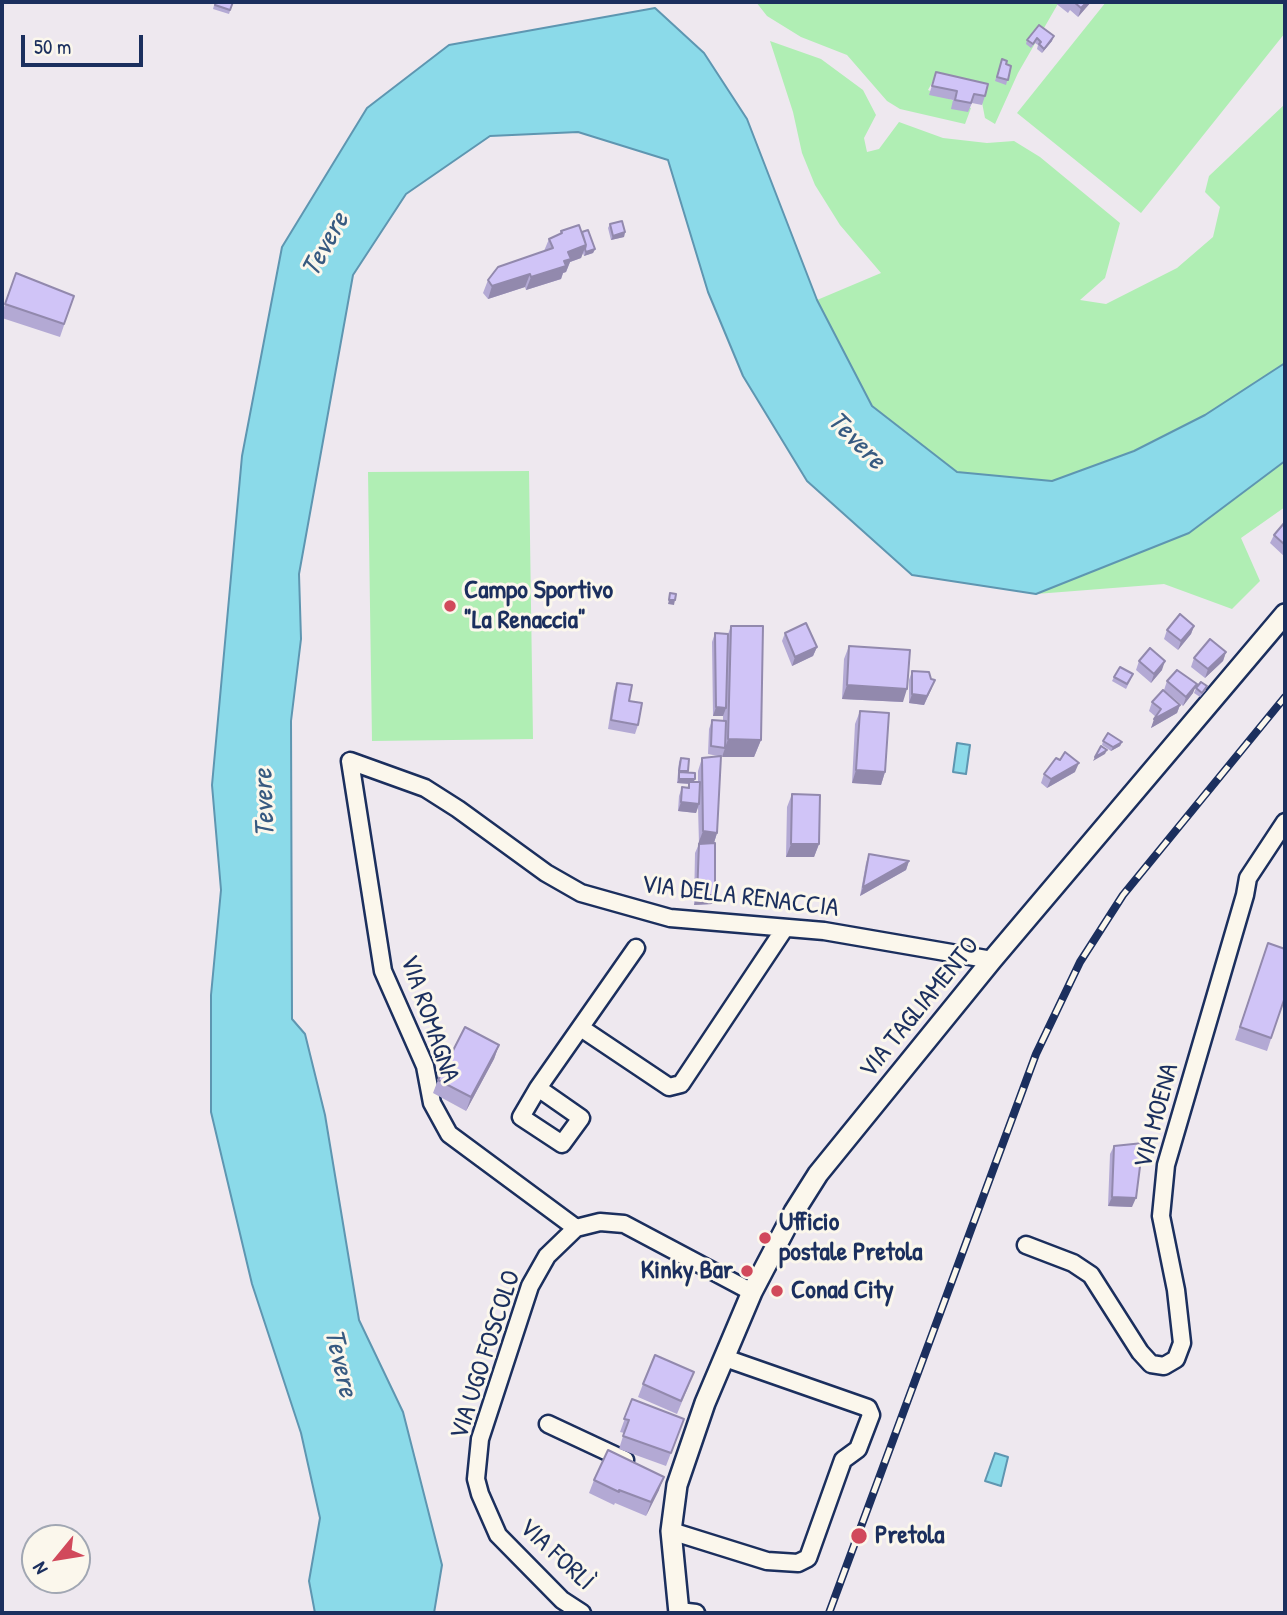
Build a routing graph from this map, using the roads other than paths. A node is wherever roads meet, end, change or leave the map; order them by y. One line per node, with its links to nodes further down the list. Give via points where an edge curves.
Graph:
1 (1285, 614): 6 (street, VIA TAGLIAMENTO)
2 (350, 761): 4 (street, VIA DELLA RENACCIA, via 425,788 581,893 670,918); 9 (street, VIA ROMAGNA, via 383,971 425,1066 432,1103 449,1134)
3 (1285, 822): 10 (street, VIA MOENA, via 1248,878 1166,1164 1161,1216 1182,1343 1176,1359 1164,1366 1152,1364 1091,1275)
4 (785, 928): 6 (street, VIA DELLA RENACCIA); 7 (street, via 681,1084 669,1087)
5 (636, 948): 7 (street)
6 (992, 960): 11 (street, VIA TAGLIAMENTO, via 818,1174)
7 (581, 1028): 8 (street)
8 (538, 1088)
9 (576, 1228): 11 (street, via 600,1222 624,1224); 15 (street, VIA UGO FOSCOLO, via 547,1256 530,1286 480,1439 476,1479)
10 (1026, 1245)
11 (752, 1292): 12 (street, VIA TAGLIAMENTO)
12 (725, 1358): 16 (street, VIA TAGLIAMENTO, via 671,1482); 16 (street, via 868,1408 872,1415 858,1449 843,1460 808,1558 798,1563 767,1561)
13 (548, 1424): 14 (street)
14 (642, 1468)
15 (480, 1494): 17 (street, VIA FORLÌ, via 498,1535 562,1600)
16 (671, 1531): 18 (street, VIA TAGLIAMENTO)
17 (582, 1613)
18 (685, 1613)

